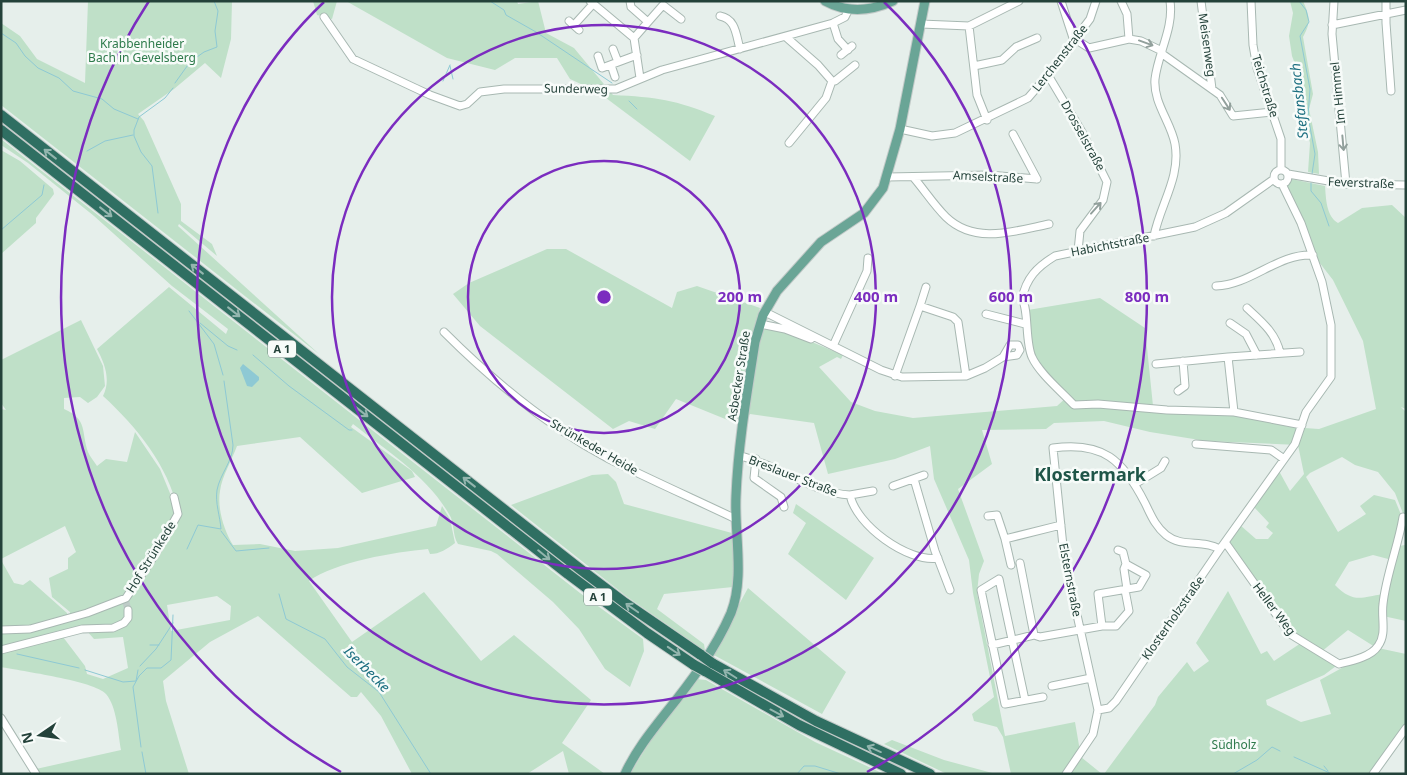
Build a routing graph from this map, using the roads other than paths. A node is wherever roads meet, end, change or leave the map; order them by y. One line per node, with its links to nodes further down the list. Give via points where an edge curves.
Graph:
1 (630, 1): 21 (street, via 631,7)
2 (825, 1): 15 (main road)
3 (893, 1): 15 (main road, via 861,10)
4 (1019, 1): 26 (street)
5 (1061, 1): 31 (street)
6 (1096, 1): 31 (street, Lerchenstraße, via 1090,19)
7 (1121, 1): 30 (street, via 1127,14)
8 (1170, 1): 34 (street, via 1171,20)
9 (1201, 1): 46 (street, Meisenweg)
10 (1251, 1): 48 (street, Teichstraße, via 1257,68)
11 (1334, 1): 25 (street, Im Himmel)
12 (1386, 1): 17 (street)
13 (591, 2): 24 (street); 28 (street)
14 (924, 2): 23 (main road, Asbecker Straße)
15 (849, 9): 22 (street, Sunderweg, via 846,16)
16 (1406, 10): 17 (street)
17 (1385, 14): 25 (street); 47 (street)
18 (720, 16): 32 (street, via 733,25)
19 (324, 17): 44 (street, Sunderweg, via 358,62 453,105 467,104 476,94 488,91 560,88 607,91)
20 (681, 18): 21 (street, via 663,5)
21 (648, 22): 28 (street)
22 (833, 23): 27 (street, Sunderweg); 36 (street, via 838,39 850,48)
23 (921, 24): 26 (street); 51 (main road, Asbecker Straße)
24 (574, 25)
25 (1332, 25): 61 (street, Im Himmel, one-way to 61)
26 (969, 26): 41 (street)
27 (786, 37): 32 (street, Sunderweg); 45 (street)
28 (634, 38): 35 (street)
29 (1037, 38): 41 (street, via 1016,48 1002,60)
30 (1129, 39): 31 (street, Meisenweg, via 1094,48); 34 (street, Meisenweg, one-way to 34, via 1141,41)
31 (1074, 40): 42 (street, Lerchenstraße)
32 (740, 48): 44 (street, Sunderweg)
33 (613, 49): 38 (street)
34 (1161, 52): 46 (street, Meisenweg); 64 (street, via 1155,81 1156,94 1175,143 1177,158 1171,189)
35 (638, 55): 38 (street); 44 (street)
36 (841, 55)
37 (598, 56): 39 (street, via 602,68)
38 (618, 62): 39 (street)
39 (610, 65): 43 (street)
40 (855, 65): 45 (street)
41 (974, 66): 50 (street, via 976,95)
42 (1048, 75): 50 (street, Lerchenstraße, via 1028,98); 65 (street, Drosselstraße, one-way to 42, via 1080,231 1104,200 1107,182)
43 (615, 77)
44 (640, 78)
45 (832, 81): 54 (street, via 826,98)
46 (1212, 89): 48 (street, Meisenweg, one-way to 48, via 1236,117)
47 (1391, 91)
48 (1272, 112): 55 (street, Teichstraße, via 1281,139)
49 (1, 115): 136 (highway, A 1, one-way to 49, bridge, via 816,721 712,663 625,603)
50 (987, 120): 51 (street, Lerchenstraße, via 955,133 932,136)
51 (900, 129): 57 (main road, Asbecker Straße)
52 (1, 130): 135 (highway, A 1, one-way to 135, bridge, via 616,611 694,665 799,725)
53 (1013, 134): 58 (street, Amselstraße, via 1037,180 989,175)
54 (789, 143)
55 (1281, 169): 56 (street); 59 (street, via 1275,173)
56 (1288, 174): 60 (street, via 1288,179); 61 (street, Feverstraße)
57 (888, 178): 58 (street, Amselstraße); 72 (main road, Asbecker Straße, via 874,202 821,242 777,292)
58 (914, 178): 63 (street, via 946,216 957,226 974,233 1008,233)
59 (1274, 179): 60 (street); 64 (street, Habichtstraße, via 1216,218 1196,227)
60 (1282, 184): 66 (street, Klosterholzstraße)
61 (1346, 184): 62 (street, Feverstraße)
62 (1406, 185)
63 (1049, 224)
64 (1154, 236): 65 (street, Habichtstraße)
65 (1078, 251): 76 (street, Habichtstraße, via 1055,256 1031,275 1022,299)
66 (1313, 255): 68 (street, via 1302,255 1273,265 1229,286); 90 (street, Klosterholzstraße, via 1328,305 1333,370 1329,384 1309,408)
67 (868, 258): 78 (street, via 867,271)
68 (1216, 286)
69 (926, 287): 70 (street)
70 (920, 306): 86 (street); 87 (street, via 953,317 958,322)
71 (1247, 308): 80 (street, via 1269,329)
72 (765, 312): 75 (main road, Asbecker Straße); 78 (street)
73 (986, 314): 76 (street)
74 (1230, 323): 81 (street, via 1246,334)
75 (760, 324): 78 (street); 92 (main road, Asbecker Straße, via 752,358)
76 (1025, 324): 89 (street, via 1031,357 1074,405)
77 (444, 332): 106 (street, Strünkeder Heide, via 493,377 575,438 608,458)
78 (833, 346): 86 (street)
79 (1300, 352): 80 (street)
80 (1280, 353): 81 (street)
81 (1257, 355): 83 (street)
82 (1003, 357): 87 (street)
83 (1228, 357): 84 (street); 89 (street)
84 (1183, 361): 85 (street); 88 (street, via 1185,386)
85 (1156, 364)
86 (895, 376): 87 (street)
87 (966, 376)
88 (1178, 391)
89 (1232, 412): 90 (street)
90 (1301, 427): 94 (street, Klosterholzstraße, via 1295,444)
91 (1196, 444): 94 (street, via 1271,450)
92 (740, 456): 93 (street, Breslauer Straße); 106 (main road, Asbecker Straße)
93 (756, 459): 101 (street, Breslauer Straße, via 832,492); 103 (street, via 754,478 781,497)
94 (1284, 459): 109 (street, Klosterholzstraße)
95 (1165, 461): 98 (street, via 1160,468)
96 (924, 475): 97 (street)
97 (914, 479): 99 (street); 112 (street)
98 (1135, 484): 107 (street, Elsternstraße, via 1122,465 1100,451 1081,446 1053,448); 110 (street, via 1154,522 1168,536 1182,542 1208,543)
99 (893, 486)
100 (873, 491): 101 (street)
101 (850, 495): 112 (street, Breslauer Straße, via 854,507 867,524 891,544 916,557)
102 (174, 497): 121 (street, Hof Strünkede, via 178,514 126,600 30,629)
103 (784, 507)
104 (988, 516): 108 (street, via 997,515)
105 (1403, 517): 109 (street, Heller Weg, via 1387,576 1382,606 1382,640 1377,648 1340,664 1290,634)
106 (736, 519): 134 (main road, Asbecker Straße, via 738,568 732,611 703,663 641,745)
107 (1060, 525): 108 (street); 120 (street, Elsternstraße)
108 (1006, 539): 115 (street)
109 (1225, 542): 110 (street, Klosterholzstraße)
110 (1220, 549): 130 (street, Klosterholzstraße, via 1116,701 1109,708)
111 (1118, 550): 114 (street, via 1123,552)
112 (938, 558): 116 (street)
113 (1020, 563): 122 (street)
114 (1126, 564): 117 (street); 117 (street, via 1146,575 1139,587)
115 (1011, 565)
116 (950, 590)
117 (1126, 590): 119 (street, via 1128,610 1116,626); 119 (street, via 1098,594)
118 (128, 610): 125 (street, via 124,623 113,628 82,629)
119 (1102, 626): 120 (street)
120 (1080, 629): 122 (street); 126 (street, Elsternstraße)
121 (1, 630)
122 (1034, 635): 123 (street)
123 (1012, 640): 124 (street); 124 (street, via 999,579 981,590); 129 (street)
124 (992, 645): 129 (street, via 1005,704)
125 (1, 650)
126 (1091, 678): 127 (street); 130 (street, Elsternstraße)
127 (1052, 686)
128 (1043, 697): 129 (street)
129 (1026, 700)
130 (1098, 710): 137 (street, via 1093,734)
131 (1, 718): 133 (street)
132 (1406, 728): 138 (street)
133 (36, 774)
134 (625, 774)
135 (902, 774)
136 (930, 774)
137 (1066, 774)
138 (1373, 774)

